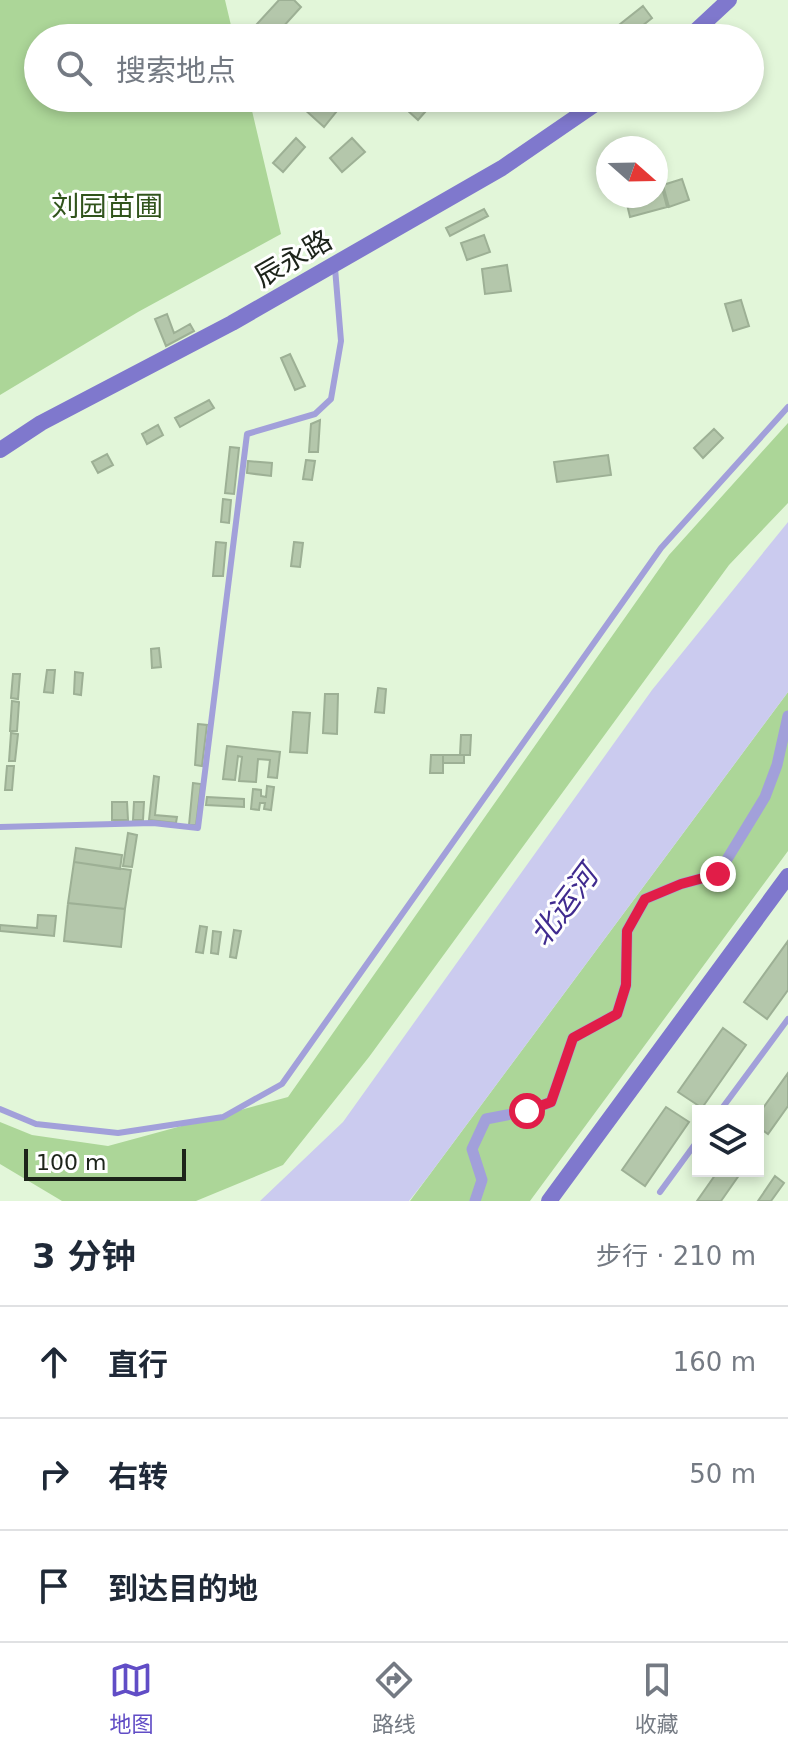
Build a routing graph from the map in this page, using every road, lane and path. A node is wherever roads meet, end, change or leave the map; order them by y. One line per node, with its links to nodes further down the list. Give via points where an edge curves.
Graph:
1 (729, 0): 2 (main road)
2 (703, 24)
3 (584, 112): 4 (main road, 辰永路, via 502,168)
4 (335, 264): 6 (main road, 辰永路); 8 (lane, via 341,341 331,399 315,414 247,434 198,828 153,823)
5 (788, 407): 12 (lane, via 661,548 282,1084 223,1117 118,1133 36,1124)
6 (0, 450)
7 (788, 716): 15 (street, via 765,797 718,874 645,899 627,931 626,985 617,1014 573,1038 551,1102 486,1119 472,1149 482,1180)
8 (0, 827)
9 (788, 876): 16 (main road)
10 (788, 1019): 11 (lane)
11 (724, 1105)
12 (0, 1109)
13 (692, 1148): 14 (lane)
14 (660, 1192)
15 (475, 1201)
16 (549, 1201)

